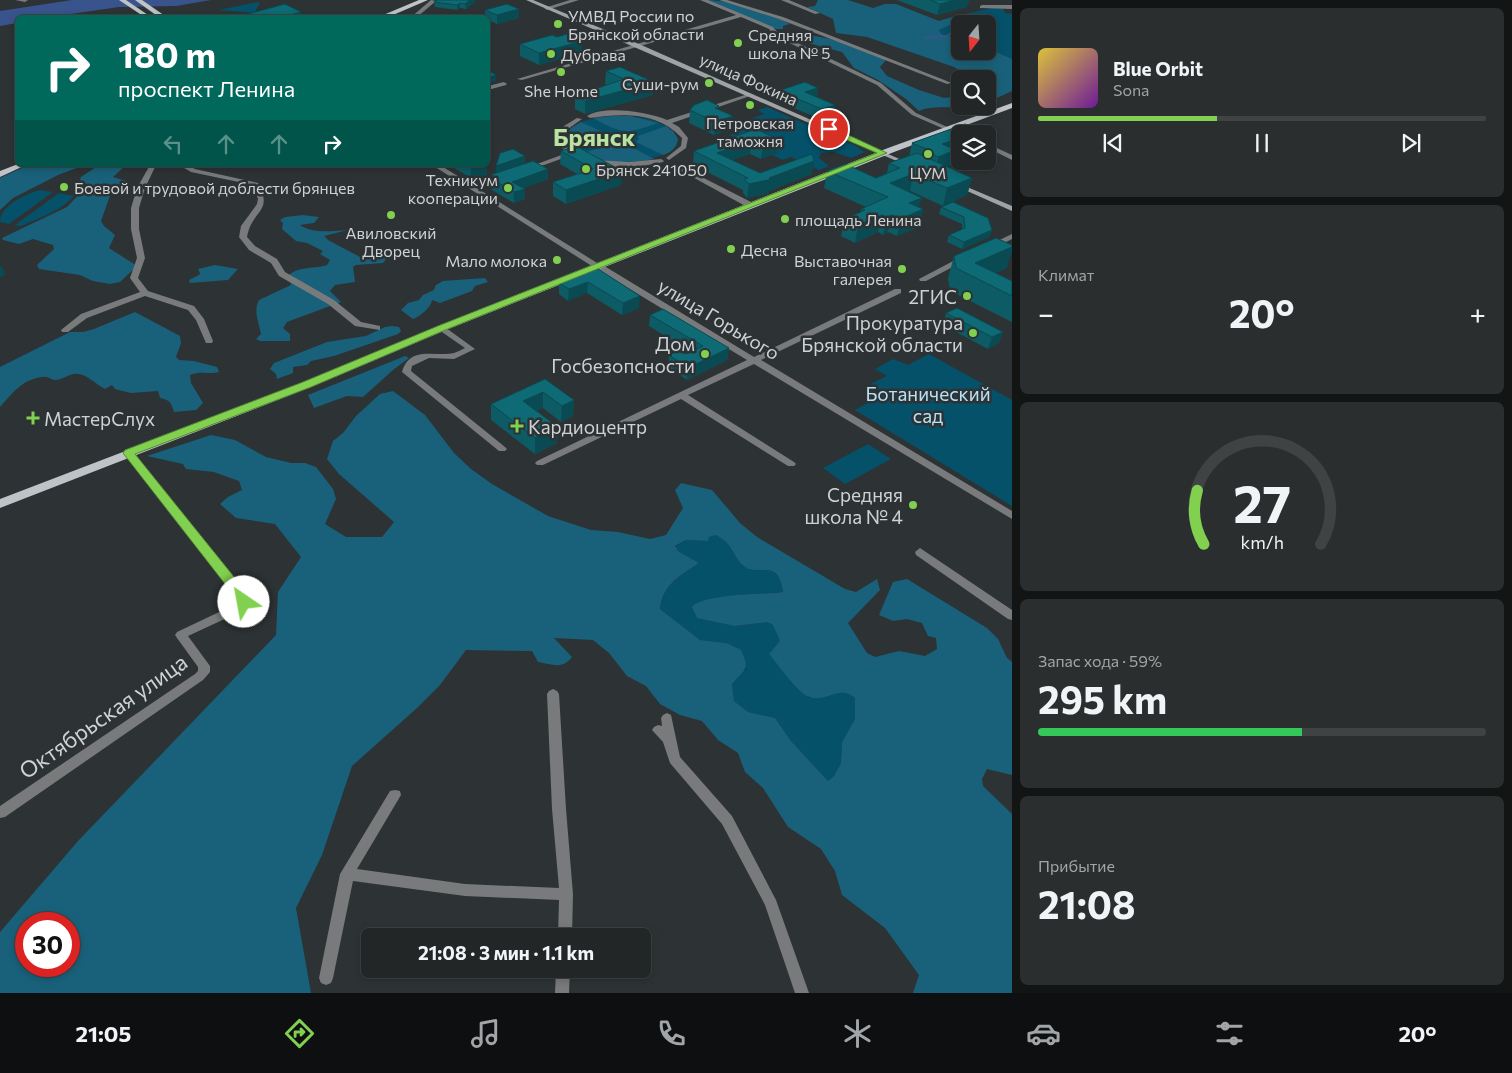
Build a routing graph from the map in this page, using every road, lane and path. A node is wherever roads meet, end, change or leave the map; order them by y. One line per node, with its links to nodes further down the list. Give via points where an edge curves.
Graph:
1 (18, 0): 2 (street)
2 (25, 0)
3 (122, 0): 16 (main road)
4 (138, 0): 17 (main road)
5 (425, 0): 18 (main road)
6 (432, 0): 19 (main road); 20 (street)
7 (529, 0): 13 (main road, улица Фокина)
8 (576, 0): 13 (street)
9 (703, 0): 21 (street)
10 (722, 0): 24 (street, via 781,18)
11 (784, 0): 15 (street)
12 (982, 7): 14 (street)
13 (547, 8): 22 (main road, улица Фокина)
14 (1012, 8)
15 (817, 13)
16 (144, 15)
17 (160, 15)
18 (387, 15)
19 (397, 15)
20 (415, 15)
21 (740, 16): 22 (street); 32 (street, via 771,28 777,35 880,84 914,114)
22 (637, 45): 23 (street); 27 (main road, улица Фокина)
23 (520, 80)
24 (949, 83)
25 (504, 84): 26 (street)
26 (490, 88)
27 (750, 94): 31 (street); 35 (main road, улица Фокина)
28 (1012, 105): 32 (main road)
29 (590, 116): 31 (street, via 633,114)
30 (579, 119): 36 (street, via 560,133 560,141)
31 (667, 122): 37 (street, via 685,138 684,147)
32 (948, 129): 33 (street); 35 (main road)
33 (951, 130)
34 (996, 150): 38 (street)
35 (883, 153): 40 (main road, улица Фокина); 51 (main road)
36 (572, 154): 39 (street, via 619,165); 46 (street)
37 (669, 158)
38 (1012, 158)
39 (661, 161)
40 (915, 166)
41 (17, 167): 47 (main road)
42 (152, 167): 59 (street, via 135,208 141,258 134,278)
43 (186, 167): 60 (street, via 256,184 261,204 245,226 244,237 252,248 274,261 282,274 331,302 358,324)
44 (438, 167): 50 (street, улица Горького)
45 (678, 167): 51 (street)
46 (518, 172)
47 (0, 174)
48 (508, 176): 50 (street)
49 (950, 182): 52 (main road)
50 (473, 188): 56 (street, улица Горького)
51 (752, 206): 56 (main road)
52 (1012, 209)
53 (1012, 236): 54 (street)
54 (979, 252)
55 (971, 256): 57 (street)
56 (598, 266): 61 (main road); 64 (street, улица Горького)
57 (923, 279)
58 (898, 291): 64 (street)
59 (145, 294): 62 (street, via 84,316); 63 (street, via 191,308 200,319)
60 (377, 328)
61 (442, 328): 66 (street, via 471,349 454,356 428,355 408,365 406,372); 67 (main road, via 307,385)
62 (64, 330)
63 (209, 341)
64 (755, 360): 65 (street); 71 (street, улица Горького)
65 (682, 396): 68 (street); 69 (street)
66 (502, 449)
67 (129, 453): 70 (main road); 79 (street, Октябрьская улица, via 244,602 240,607 181,635 204,666 204,672)
68 (540, 462)
69 (791, 464)
70 (0, 504)
71 (1012, 516)
72 (920, 552): 73 (street)
73 (1012, 616)
74 (553, 694): 81 (street)
75 (667, 718): 77 (street)
76 (658, 730): 77 (street)
77 (669, 740): 86 (street, via 674,758 727,820 771,904)
78 (395, 795): 80 (street)
79 (0, 813)
80 (347, 874): 81 (street, via 465,890); 83 (street)
81 (566, 894): 82 (street)
82 (564, 928)
83 (326, 978)
84 (563, 978): 85 (street)
85 (562, 993)
86 (802, 993)

